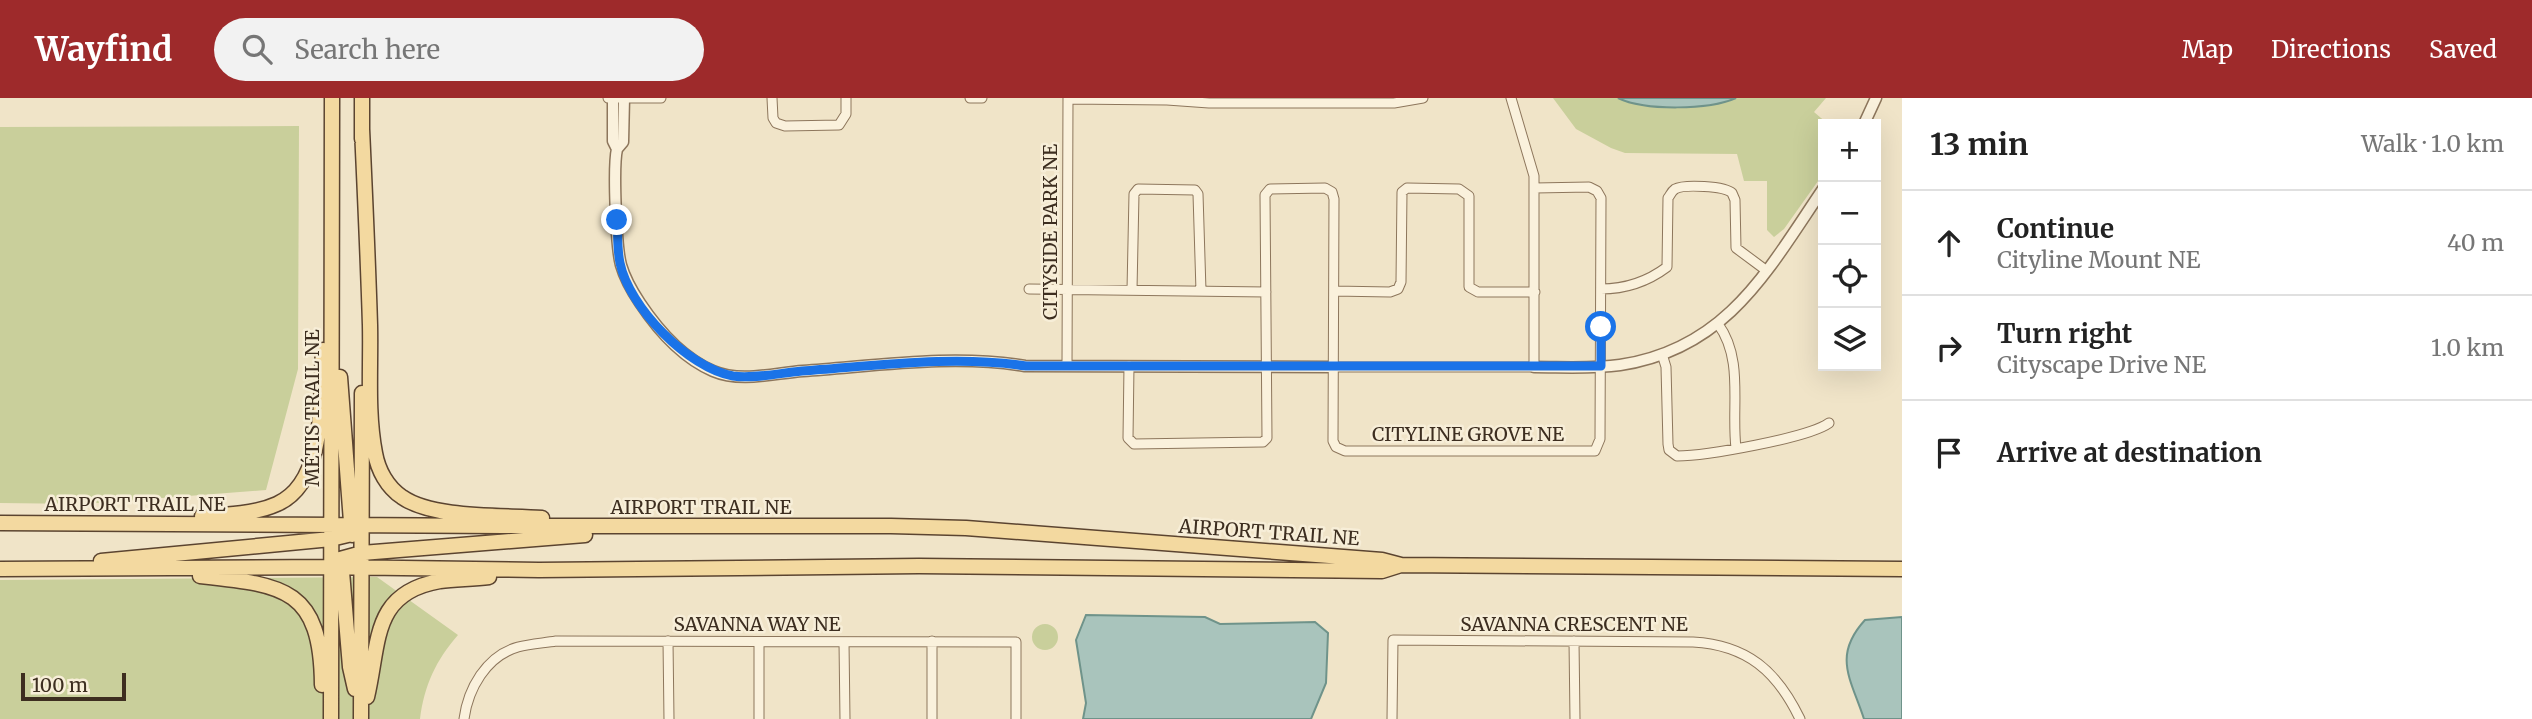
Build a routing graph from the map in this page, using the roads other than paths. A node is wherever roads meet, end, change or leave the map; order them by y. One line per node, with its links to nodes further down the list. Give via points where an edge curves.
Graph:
1 (332, 98): 21 (main road, MÉTIS TRAIL NE)
2 (362, 98): 17 (main road)
3 (611, 98): 4 (street); 18 (street)
4 (624, 98): 5 (street); 18 (street, via 623,142)
5 (661, 98)
6 (772, 98): 7 (street, via 776,123 792,127 839,125 846,114)
7 (846, 98)
8 (970, 98): 9 (street)
9 (982, 98)
10 (1423, 98): 15 (street)
11 (1511, 98): 19 (street)
12 (1876, 98): 16 (street)
13 (1068, 99): 14 (street); 25 (street, CITYSIDE PARK NE)
14 (1138, 99): 15 (street, via 1209,103)
15 (1360, 100)
16 (1866, 119)
17 (362, 129): 44 (main road, via 373,437 379,469 388,484 418,506 437,510); 45 (main road)
18 (617, 149): 34 (street, via 620,263 627,283 665,335 714,371 745,377 990,360)
19 (1535, 188): 26 (street, via 1589,187 1600,194); 31 (street)
20 (1818, 196): 22 (street)
21 (332, 227): 23 (main road, MÉTIS TRAIL NE); 43 (main road, via 314,456 297,491 277,504 247,512)
22 (1767, 271): 26 (street, via 1736,248 1732,192 1723,187 1681,187 1668,198 1667,267 1629,286); 32 (street)
23 (332, 289): 45 (main road); 46 (main road, MÉTIS TRAIL NE)
24 (1029, 289): 25 (street)
25 (1067, 289): 27 (street); 34 (street, CITYSIDE PARK NE)
26 (1601, 289): 36 (street)
27 (1132, 290): 28 (street); 28 (street, via 1135,194 1138,189 1184,189 1198,194)
28 (1201, 291): 30 (street)
29 (1334, 291): 30 (street, via 1334,195 1325,188 1270,189 1265,195); 31 (street, via 1398,289 1402,192 1407,188 1446,188 1459,189 1469,197 1469,287 1478,292); 38 (street)
30 (1266, 292): 37 (street)
31 (1535, 292): 39 (street)
32 (1718, 324): 33 (street); 41 (street, via 1734,360)
33 (1662, 354): 36 (street); 41 (street, via 1669,450 1682,456)
34 (1066, 366): 35 (street)
35 (1129, 366): 37 (street); 37 (street, via 1129,438 1134,444 1263,442 1267,438)
36 (1601, 366): 38 (street, CITYLINE GROVE NE, via 1600,441 1598,449 1590,452 1341,450 1333,445); 39 (street)
37 (1266, 367): 38 (street)
38 (1334, 367): 39 (street)
39 (1534, 367)
40 (1829, 423): 41 (street, via 1809,433)
41 (1735, 448)
42 (0, 523): 43 (main road, AIRPORT TRAIL NE)
43 (39, 523): 46 (main road, AIRPORT TRAIL NE)
44 (687, 526): 45 (main road, AIRPORT TRAIL NE); 47 (main road); 49 (main road, AIRPORT TRAIL NE, via 966,528)
45 (355, 529): 46 (main road, AIRPORT TRAIL NE); 47 (main road)
46 (333, 534): 48 (main road, MÉTIS TRAIL NE); 54 (main road)
47 (359, 554): 48 (main road); 51 (main road)
48 (338, 564): 50 (main road, AIRPORT TRAIL NE); 51 (main road, AIRPORT TRAIL NE); 63 (main road); 64 (main road)
49 (1401, 565): 52 (main road, AIRPORT TRAIL NE); 55 (main road, AIRPORT TRAIL NE, via 1382,571 919,566)
50 (139, 569): 54 (main road, AIRPORT TRAIL NE); 62 (main road, via 256,583 299,601 317,636)
51 (362, 569): 55 (main road, AIRPORT TRAIL NE); 64 (main road)
52 (1836, 569): 53 (main road, AIRPORT TRAIL NE); 56 (main road)
53 (1902, 569)
54 (3, 570)
55 (539, 570): 64 (main road, via 440,582 416,587 399,598 382,622)
56 (1902, 575)
57 (932, 641): 60 (street, SAVANNA WAY NE); 69 (street); 70 (street, SAVANNA WAY NE, via 1016,642)
58 (668, 642): 59 (street, SAVANNA WAY NE); 65 (street, SAVANNA WAY NE, via 556,641 516,647 491,663 474,683); 66 (street)
59 (759, 642): 60 (street, SAVANNA WAY NE); 67 (street)
60 (844, 642): 68 (street)
61 (1574, 642): 71 (street, SAVANNA CRESCENT NE, via 1393,640); 72 (street); 73 (street, SAVANNA CRESCENT NE, via 1724,646 1766,669)
62 (323, 719)
63 (331, 719)
64 (361, 719)
65 (464, 719)
66 (669, 719)
67 (759, 719)
68 (845, 719)
69 (932, 719)
70 (1016, 719)
71 (1392, 719)
72 (1575, 719)
73 (1800, 719)

